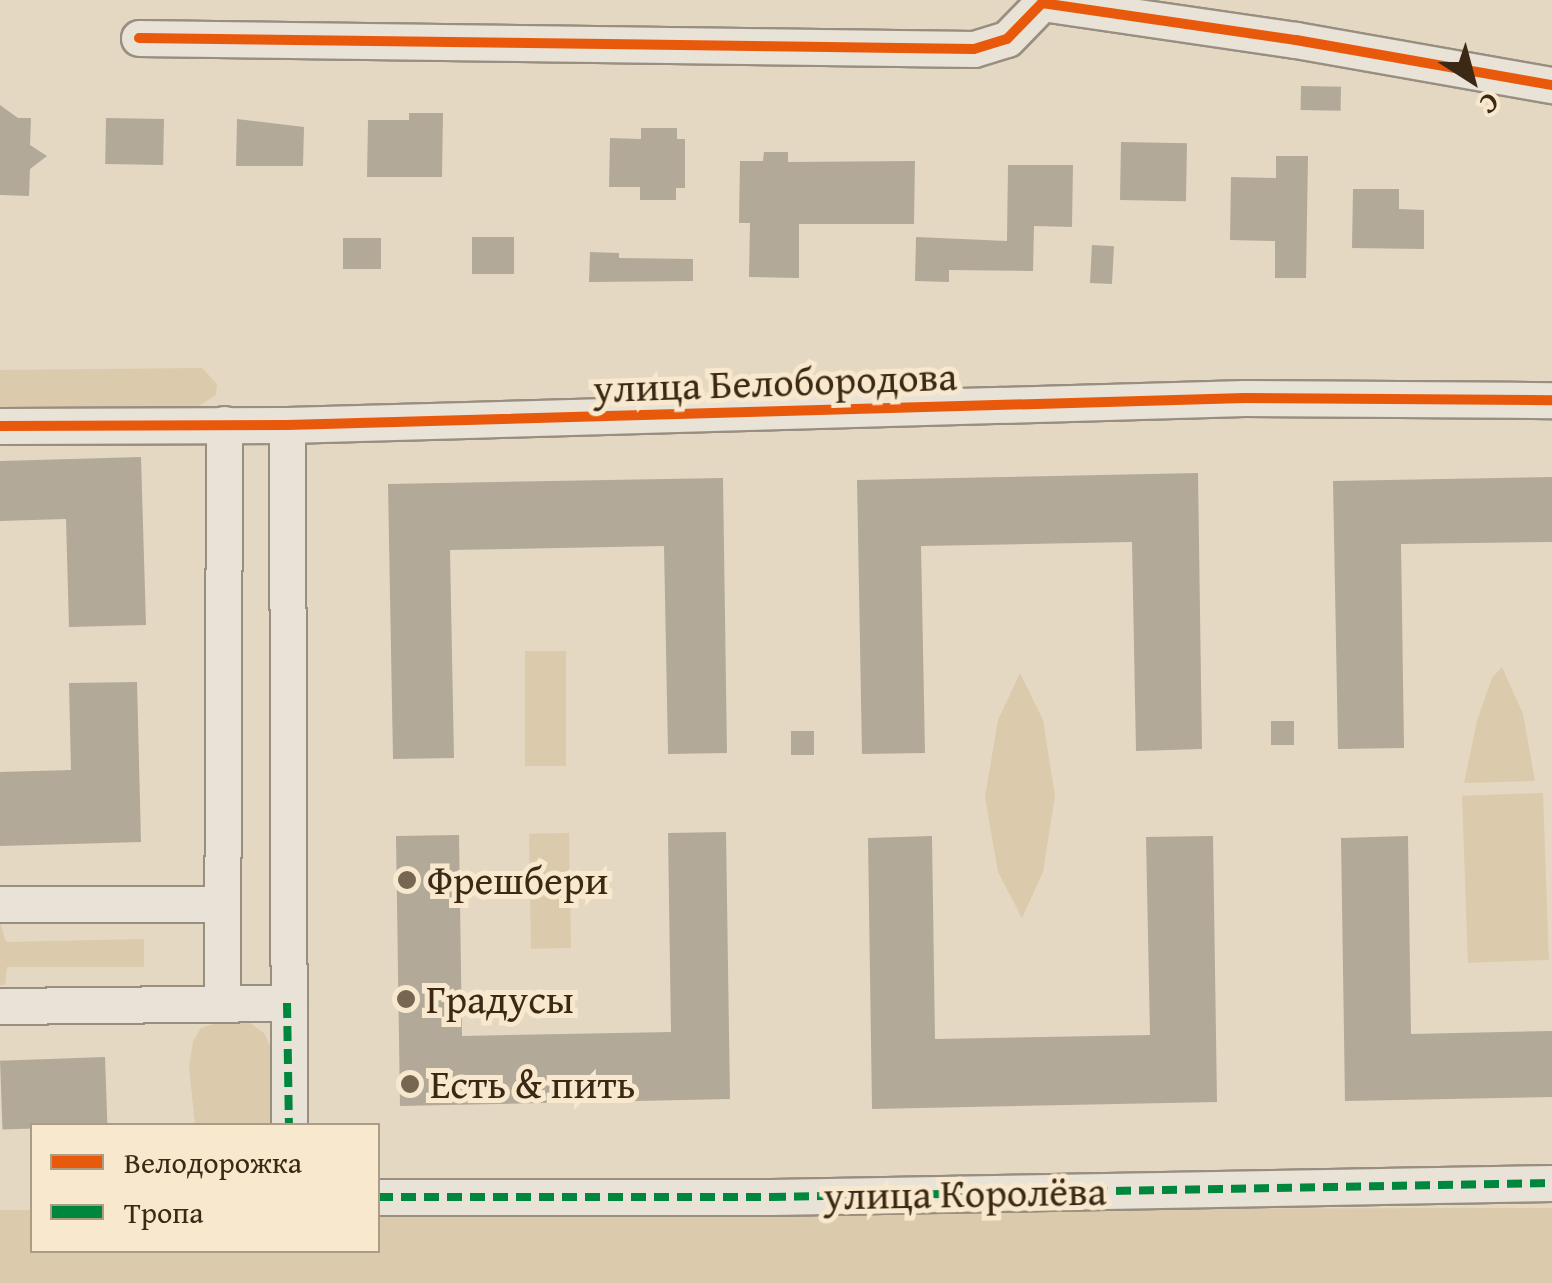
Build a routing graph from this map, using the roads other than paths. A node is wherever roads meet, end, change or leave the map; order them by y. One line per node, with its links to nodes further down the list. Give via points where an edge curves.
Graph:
1 (1042, 1): 2 (street, via 1006,40 974,48); 3 (street)
2 (139, 38)
3 (1552, 86)
4 (1552, 400): 6 (street, улица Белобородова, via 1245,398)
5 (224, 424): 6 (street, улица Белобородова); 7 (street, улица Белобородова); 9 (street)
6 (287, 425): 10 (street)
7 (0, 426)
8 (0, 904): 9 (street)
9 (222, 904): 11 (street)
10 (286, 1003): 11 (street); 13 (street)
11 (222, 1004): 12 (street)
12 (0, 1006)
13 (289, 1123)
14 (1552, 1183): 15 (street, улица Королёва)
15 (380, 1197)

